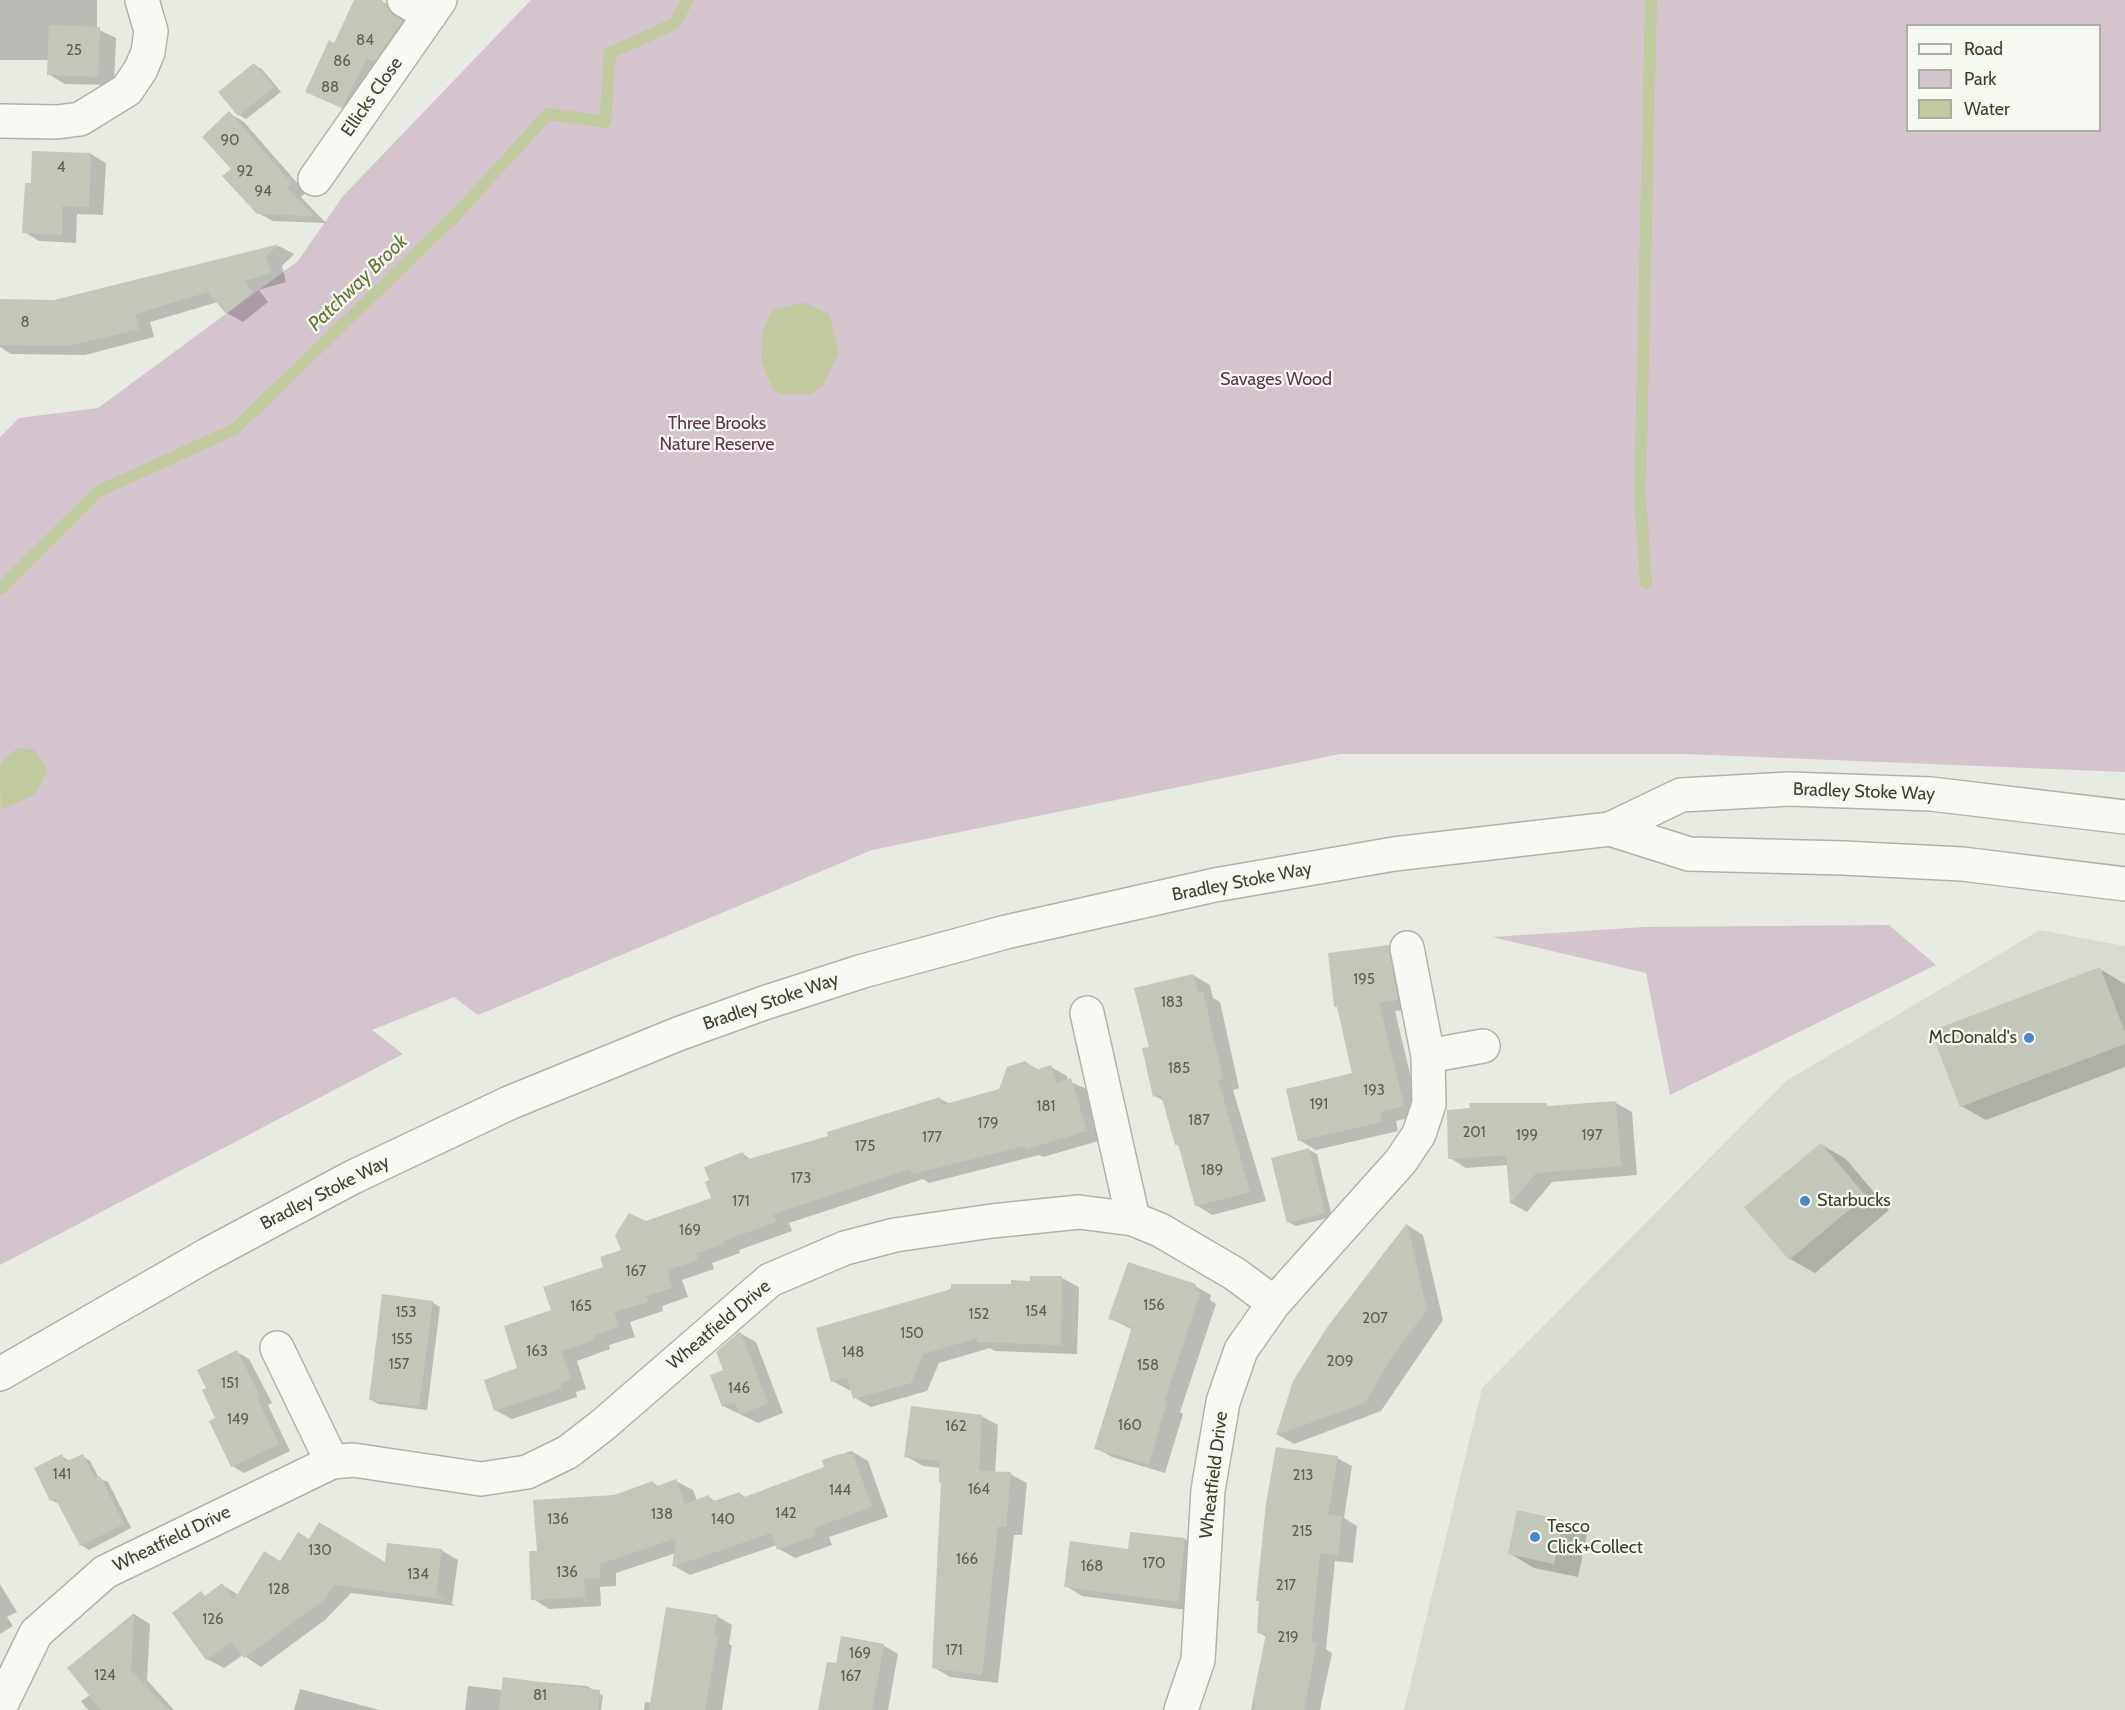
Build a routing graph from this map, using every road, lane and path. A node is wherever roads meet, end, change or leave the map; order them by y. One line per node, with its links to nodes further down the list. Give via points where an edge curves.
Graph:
1 (142, 0): 3 (street, via 150,32 148,52 127,90 80,119)
2 (424, 5): 4 (street, Ellicks Close)
3 (0, 121)
4 (315, 180)
5 (2125, 817): 6 (street, Bradley Stoke Way, via 1931,794 1789,789 1681,795)
6 (1610, 829): 7 (street, Bradley Stoke Way, via 1689,854 1962,864); 15 (street, Bradley Stoke Way, via 1394,854 1215,885 1006,932 764,1003 509,1102 353,1176)
7 (2125, 884)
8 (1407, 948): 11 (street, Wheatfield Drive)
9 (1087, 1012): 12 (street)
10 (1483, 1046): 11 (street)
11 (1428, 1056): 13 (street, Wheatfield Drive, via 1429,1104 1419,1134 1401,1161)
12 (1133, 1219): 13 (street, Wheatfield Drive, via 1226,1268); 16 (street, Wheatfield Drive, via 1079,1212 895,1235 845,1248 770,1280 604,1424 568,1452 527,1472 481,1479 353,1460)
13 (1274, 1303): 18 (street, Wheatfield Drive, via 1241,1350 1223,1402 1208,1490 1198,1660)
14 (277, 1348): 16 (street)
15 (0, 1374)
16 (332, 1462): 17 (street, Wheatfield Drive, via 105,1572 36,1633)
17 (0, 1707)
18 (1181, 1710)

